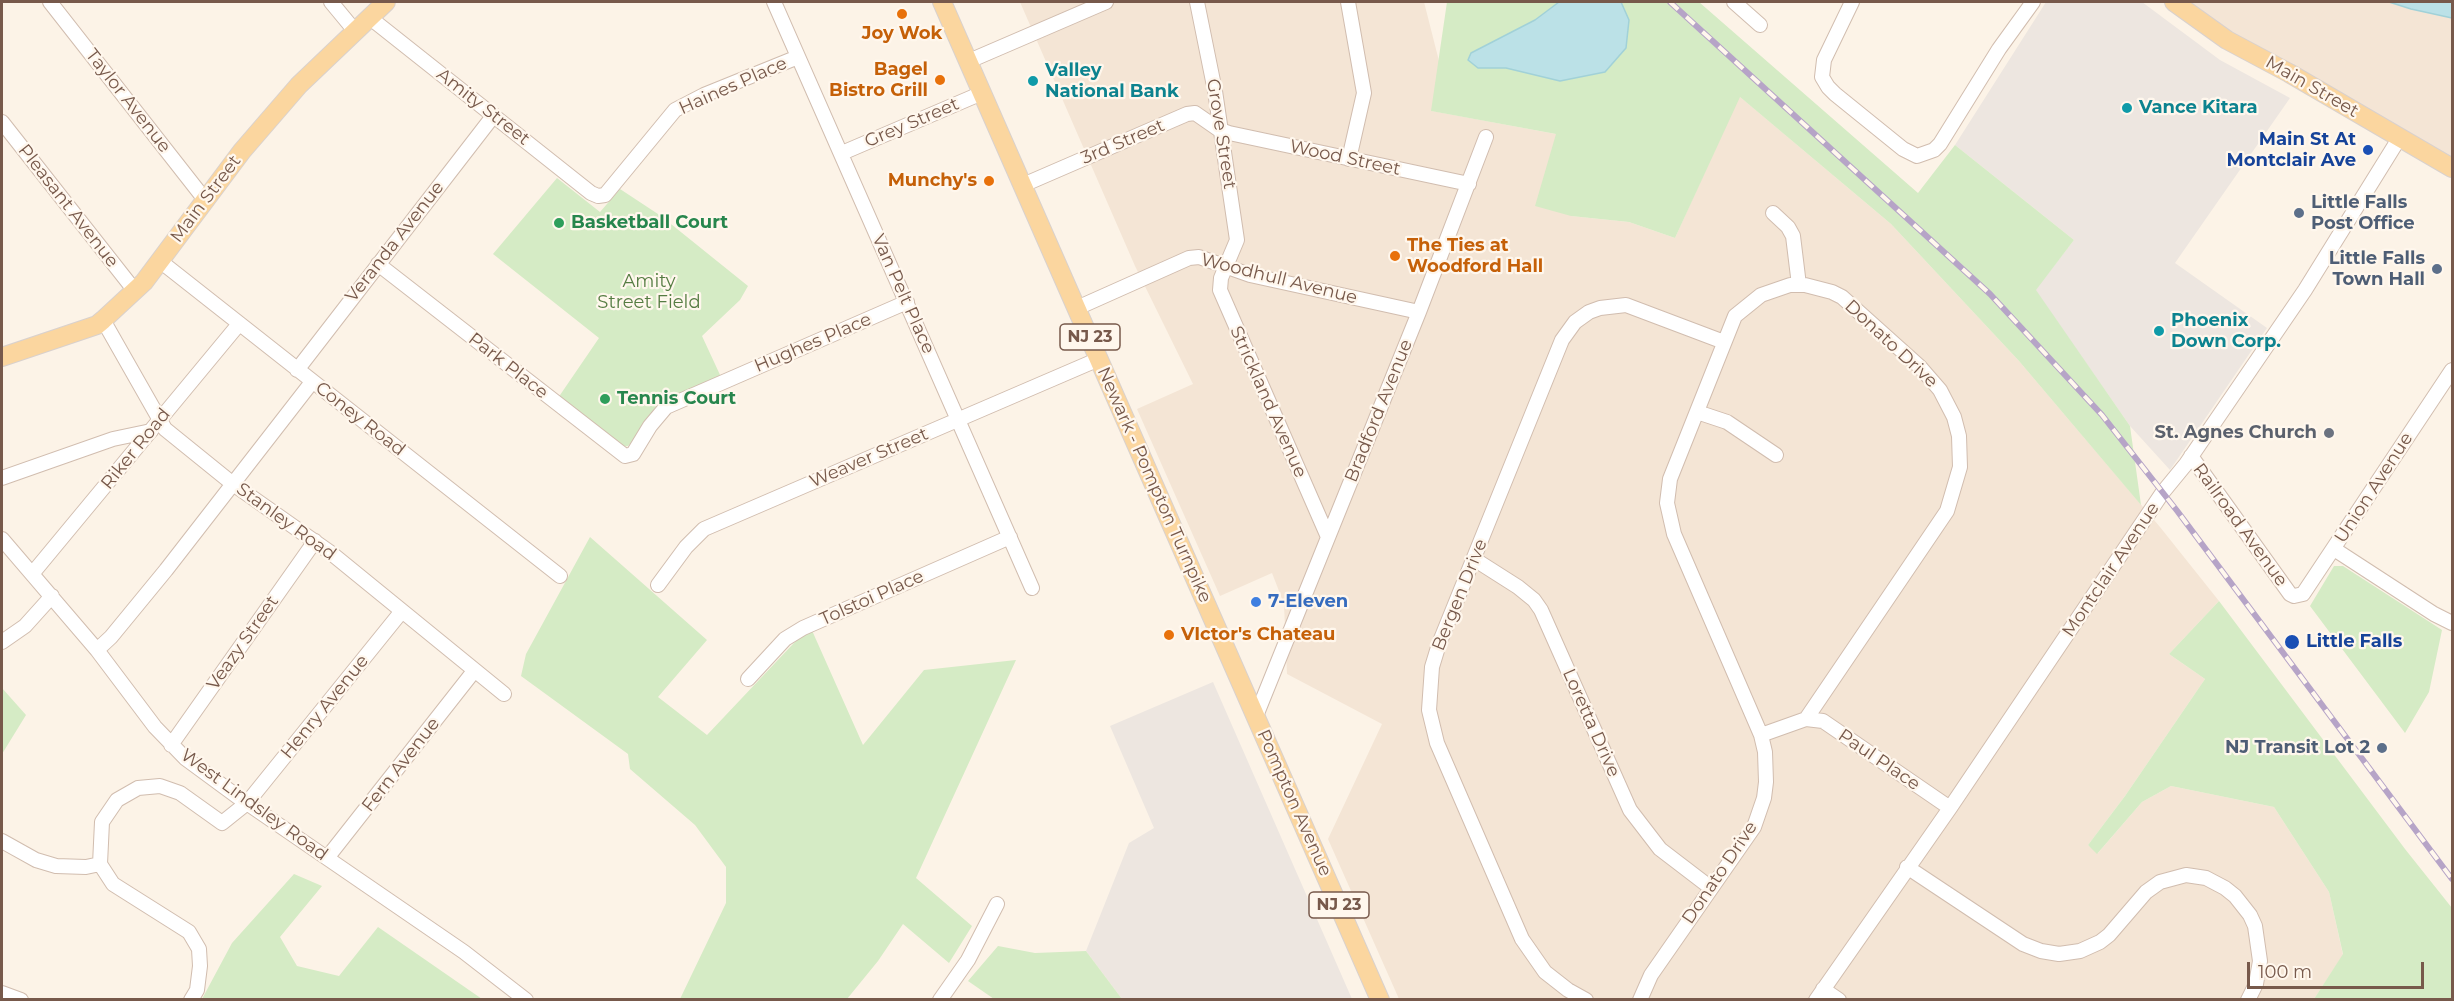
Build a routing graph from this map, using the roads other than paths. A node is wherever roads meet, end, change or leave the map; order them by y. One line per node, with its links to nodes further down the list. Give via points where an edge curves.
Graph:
1 (50, 2): 30 (street, Taylor Avenue)
2 (331, 2): 15 (street)
3 (386, 2): 13 (main road, Main Street)
4 (774, 2): 16 (street, Van Pelt Place)
5 (942, 2): 17 (main road, Newark - Pompton Turnpike / NJ 23)
6 (1106, 2): 17 (street)
7 (1197, 2): 21 (street, Grove Street)
8 (1347, 2): 25 (street, via 1364,93)
9 (1734, 2): 14 (street)
10 (1852, 2): 11 (street, via 1824,60 1822,77 1835,94 1903,149 1923,155 1934,150 1946,136)
11 (2033, 2)
12 (2174, 2): 23 (main road, Main Street, via 2227,40)
13 (369, 16): 15 (main road, Main Street); 19 (street, Amity Street)
14 (1760, 25)
15 (355, 31): 30 (main road, Main Street, via 299,85 242,151)
16 (798, 57): 24 (street, Van Pelt Place); 29 (street, Haines Place, via 675,110 605,195)
17 (969, 61): 18 (main road, Newark - Pompton Turnpike / NJ 23)
18 (982, 93): 24 (street, Grey Street); 27 (main road, Newark - Pompton Turnpike / NJ 23)
19 (494, 115): 29 (street, Amity Street); 33 (street, Veranda Avenue)
20 (2, 122): 36 (street, Pleasant Avenue)
21 (1220, 130): 25 (street, Wood Street); 27 (street, 3rd Street, via 1195,113 1187,114); 34 (street, Grove Street, via 1237,240)
22 (1486, 137): 28 (street, Bradford Avenue)
23 (2400, 137): 26 (main road, Main Street); 53 (street, Montclair Avenue, via 2305,290)
24 (842, 153): 37 (street, Van Pelt Place)
25 (1348, 159): 28 (street, Wood Street)
26 (2452, 168)
27 (1023, 184): 38 (main road, Newark - Pompton Turnpike / NJ 23)
28 (1469, 184): 39 (street, Bradford Avenue)
29 (598, 196)
30 (206, 201): 32 (main road, Main Street)
31 (1773, 213): 35 (street, via 1793,236)
32 (160, 261): 36 (main road, Main Street); 41 (street, Coney Road)
33 (378, 264): 45 (street, Veranda Avenue); 51 (street, Park Place, via 621,454 629,456)
34 (1226, 266): 38 (street, Woodhull Avenue, via 1199,257 1189,258); 39 (street, Woodhull Avenue, via 1250,275); 57 (street, Strickland Avenue, via 1221,278 1223,299)
35 (1799, 285): 42 (street, Donato Drive, via 1774,290 1751,302 1735,316); 77 (street, Donato Drive, via 1818,287 1842,297 1920,367 1940,390 1954,417 1960,467 1947,511)
36 (135, 291): 40 (main road, Main Street)
37 (907, 302): 49 (street, Van Pelt Place); 51 (street, Hughes Place, via 666,406)
38 (1077, 308): 44 (main road, Newark - Pompton Turnpike / NJ 23)
39 (1419, 312): 57 (street, Bradford Avenue)
40 (103, 320): 43 (main road, Main Street); 50 (street, Stanley Road)
41 (239, 324): 45 (street, Coney Road); 50 (street, Riker Road)
42 (1724, 342): 48 (street, Donato Drive); 61 (street, Bergen Drive, via 1626,304 1582,316 1562,340)
43 (2, 357)
44 (1099, 359): 49 (street, Weaver Street); 73 (main road, Newark - Pompton Turnpike / NJ 23)
45 (297, 370): 47 (street, Coney Road)
46 (2452, 370): 60 (street, Union Avenue)
47 (312, 382): 55 (street); 63 (street, Coney Road)
48 (1696, 412): 52 (street, via 1727,422); 78 (street, Donato Drive, via 1670,479 1669,518)
49 (958, 420): 56 (street, Van Pelt Place); 64 (street, Weaver Street, via 704,530)
50 (155, 426): 54 (street); 55 (street, Stanley Road, via 165,429); 62 (street, Riker Road)
51 (637, 447)
52 (1776, 455)
53 (2191, 456): 66 (street, Railroad Avenue); 81 (street, Montclair Avenue)
54 (2, 478)
55 (233, 484): 59 (street, Stanley Road); 71 (street)
56 (1010, 537): 65 (street, Van Pelt Place); 74 (street, Tolstoi Place, via 803,628 785,639)
57 (1328, 537): 76 (street, Bradford Avenue)
58 (2, 539): 62 (street, West Lindsley Road)
59 (315, 541): 68 (street, Stanley Road); 79 (street, Veazy Street)
60 (2334, 549): 66 (street, Union Avenue, via 2307,591 2298,596); 69 (street)
61 (1474, 560): 86 (street, Loretta Drive, via 1534,600 1630,810 1660,849); 95 (street, Bergen Drive, via 1432,667 1430,710 1437,743 1525,945 1555,981)
62 (32, 574): 67 (street, West Lindsley Road)
63 (560, 576)
64 (658, 585)
65 (1032, 588)
66 (2290, 594)
67 (52, 596): 70 (street, via 25,626); 71 (street, West Lindsley Road)
68 (402, 611): 72 (street, Stanley Road); 80 (street, Henry Avenue)
69 (2452, 623)
70 (2, 642)
71 (97, 650): 79 (street, West Lindsley Road)
72 (474, 671): 75 (street, Stanley Road); 83 (street, Fern Avenue)
73 (1237, 672): 76 (main road, Pompton Avenue / NJ 23)
74 (748, 679)
75 (504, 694)
76 (1256, 716): 94 (main road, Pompton Avenue / NJ 23)
77 (1806, 719): 78 (street); 81 (street, Paul Place, via 1823,721)
78 (1761, 735): 86 (street, Donato Drive, via 1766,782 1760,813 1746,840)
79 (171, 745): 80 (street, West Lindsley Road)
80 (247, 803): 83 (street, West Lindsley Road); 84 (street, Henry Avenue, via 222,823 180,793 160,786 138,788 117,800 102,822)
81 (1950, 808): 85 (street, Montclair Avenue)
82 (2, 841): 84 (street, via 56,866)
83 (327, 858): 92 (street, West Lindsley Road)
84 (100, 864): 91 (street, via 113,884 189,932 199,950 200,966 197,990)
85 (1907, 867): 89 (street, Montclair Avenue); 98 (street, via 2023,944 2059,954 2080,951 2100,942 2160,882 2186,875 2206,878 2235,896 2255,926 2260,961 2256,984)
86 (1711, 888): 96 (street, Donato Drive, via 1651,975)
87 (997, 904): 93 (street, via 973,952)
88 (2, 993): 90 (street)
89 (1820, 994): 97 (street)
90 (21, 999)
91 (191, 999)
92 (526, 999)
93 (940, 999)
94 (1380, 999)
95 (1586, 999)
96 (1640, 999)
97 (1839, 999)
98 (2248, 999)

